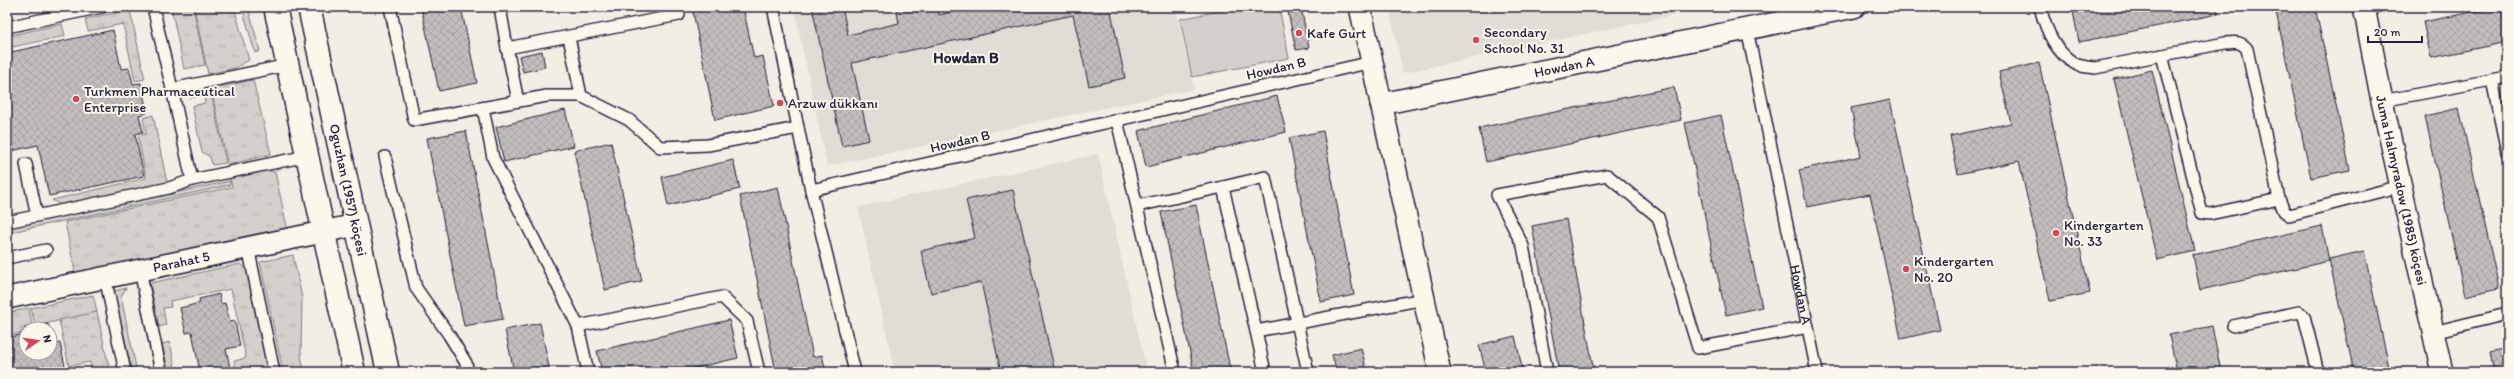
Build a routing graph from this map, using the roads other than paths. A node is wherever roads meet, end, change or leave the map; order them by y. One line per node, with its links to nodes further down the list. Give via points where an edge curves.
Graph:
1 (102, 7): 13 (lane)
2 (153, 7): 22 (lane)
3 (275, 7): 19 (main road)
4 (309, 7): 42 (main road, Oguzhan (1957) köçesi)
5 (390, 7): 27 (lane, via 414,120)
6 (500, 7): 16 (lane)
7 (677, 7): 15 (lane, via 679,15)
8 (773, 7): 29 (lane)
9 (1360, 7): 18 (street)
10 (1854, 7): 14 (street, Howdan A)
11 (2040, 7): 17 (lane, via 2045,27 2062,52 2074,64 2095,68)
12 (2364, 7): 24 (street, Juma Halmyradow (1985) köçesi)
13 (7, 27)
14 (1747, 29): 26 (street, Howdan A); 54 (lane, Howdan A)
15 (569, 37): 16 (lane); 23 (lane)
16 (507, 48): 25 (lane)
17 (2162, 55): 38 (lane, via 2225,43 2236,42 2244,45); 38 (lane, via 2202,213 2210,214)
18 (1372, 62): 26 (street); 28 (lane, Howdan B)
19 (288, 65): 22 (lane); 31 (main road)
20 (2507, 77): 21 (lane)
21 (2492, 80): 24 (lane); 30 (lane)
22 (172, 89): 34 (lane)
23 (581, 96): 25 (lane, via 547,96); 29 (lane, via 629,120 660,147 708,145)
24 (2382, 101): 35 (street, Juma Halmyradow (1985) köçesi)
25 (518, 102): 27 (lane)
26 (1381, 104): 50 (street)
27 (482, 108): 53 (lane, via 493,158)
28 (1117, 120): 37 (lane, Howdan B); 39 (lane)
29 (798, 128): 37 (lane)
30 (2507, 152)
31 (307, 156): 34 (lane); 43 (main road)
32 (385, 156): 63 (lane, via 416,288 449,335 466,363)
33 (26, 164): 40 (lane)
34 (192, 180): 40 (lane, via 169,188)
35 (2401, 186): 38 (lane, via 2288,214 2284,211); 57 (street, Juma Halmyradow (1985) köçesi)
36 (1223, 187): 39 (lane); 52 (lane, via 1265,177); 56 (lane)
37 (811, 190): 66 (lane)
38 (2280, 199)
39 (1137, 206): 67 (lane)
40 (37, 216): 41 (lane)
41 (7, 222)
42 (356, 225): 43 (street, Parahat 5); 62 (main road, Oguzhan (1957) köçesi)
43 (324, 232): 44 (street, Parahat 5); 61 (main road)
44 (248, 248): 47 (street, Parahat 5); 60 (lane)
45 (46, 250): 46 (lane)
46 (7, 258)
47 (140, 270): 48 (street, Parahat 5); 59 (lane)
48 (105, 277): 49 (street, Parahat 5); 58 (lane)
49 (8, 294)
50 (1424, 299): 52 (lane); 70 (street)
51 (2507, 314): 57 (lane)
52 (1297, 322): 56 (lane); 69 (lane)
53 (578, 326): 64 (lane); 65 (lane, via 722,297 747,321)
54 (1808, 326): 71 (lane, via 1698,348 1658,217 1607,175 1497,195 1523,246); 72 (lane, Howdan A)
55 (2233, 326): 73 (lane, via 2299,312 2304,316)
56 (1256, 330): 68 (lane)
57 (2433, 332): 74 (street, Juma Halmyradow (1985) köçesi)
58 (125, 372)
59 (161, 372)
60 (274, 372)
61 (354, 372)
62 (388, 372)
63 (468, 372)
64 (588, 372)
65 (758, 372)
66 (855, 372)
67 (1175, 372)
68 (1266, 372)
69 (1308, 372)
70 (1440, 372)
71 (1546, 372)
72 (1817, 372)
73 (2318, 372)
74 (2442, 372)

